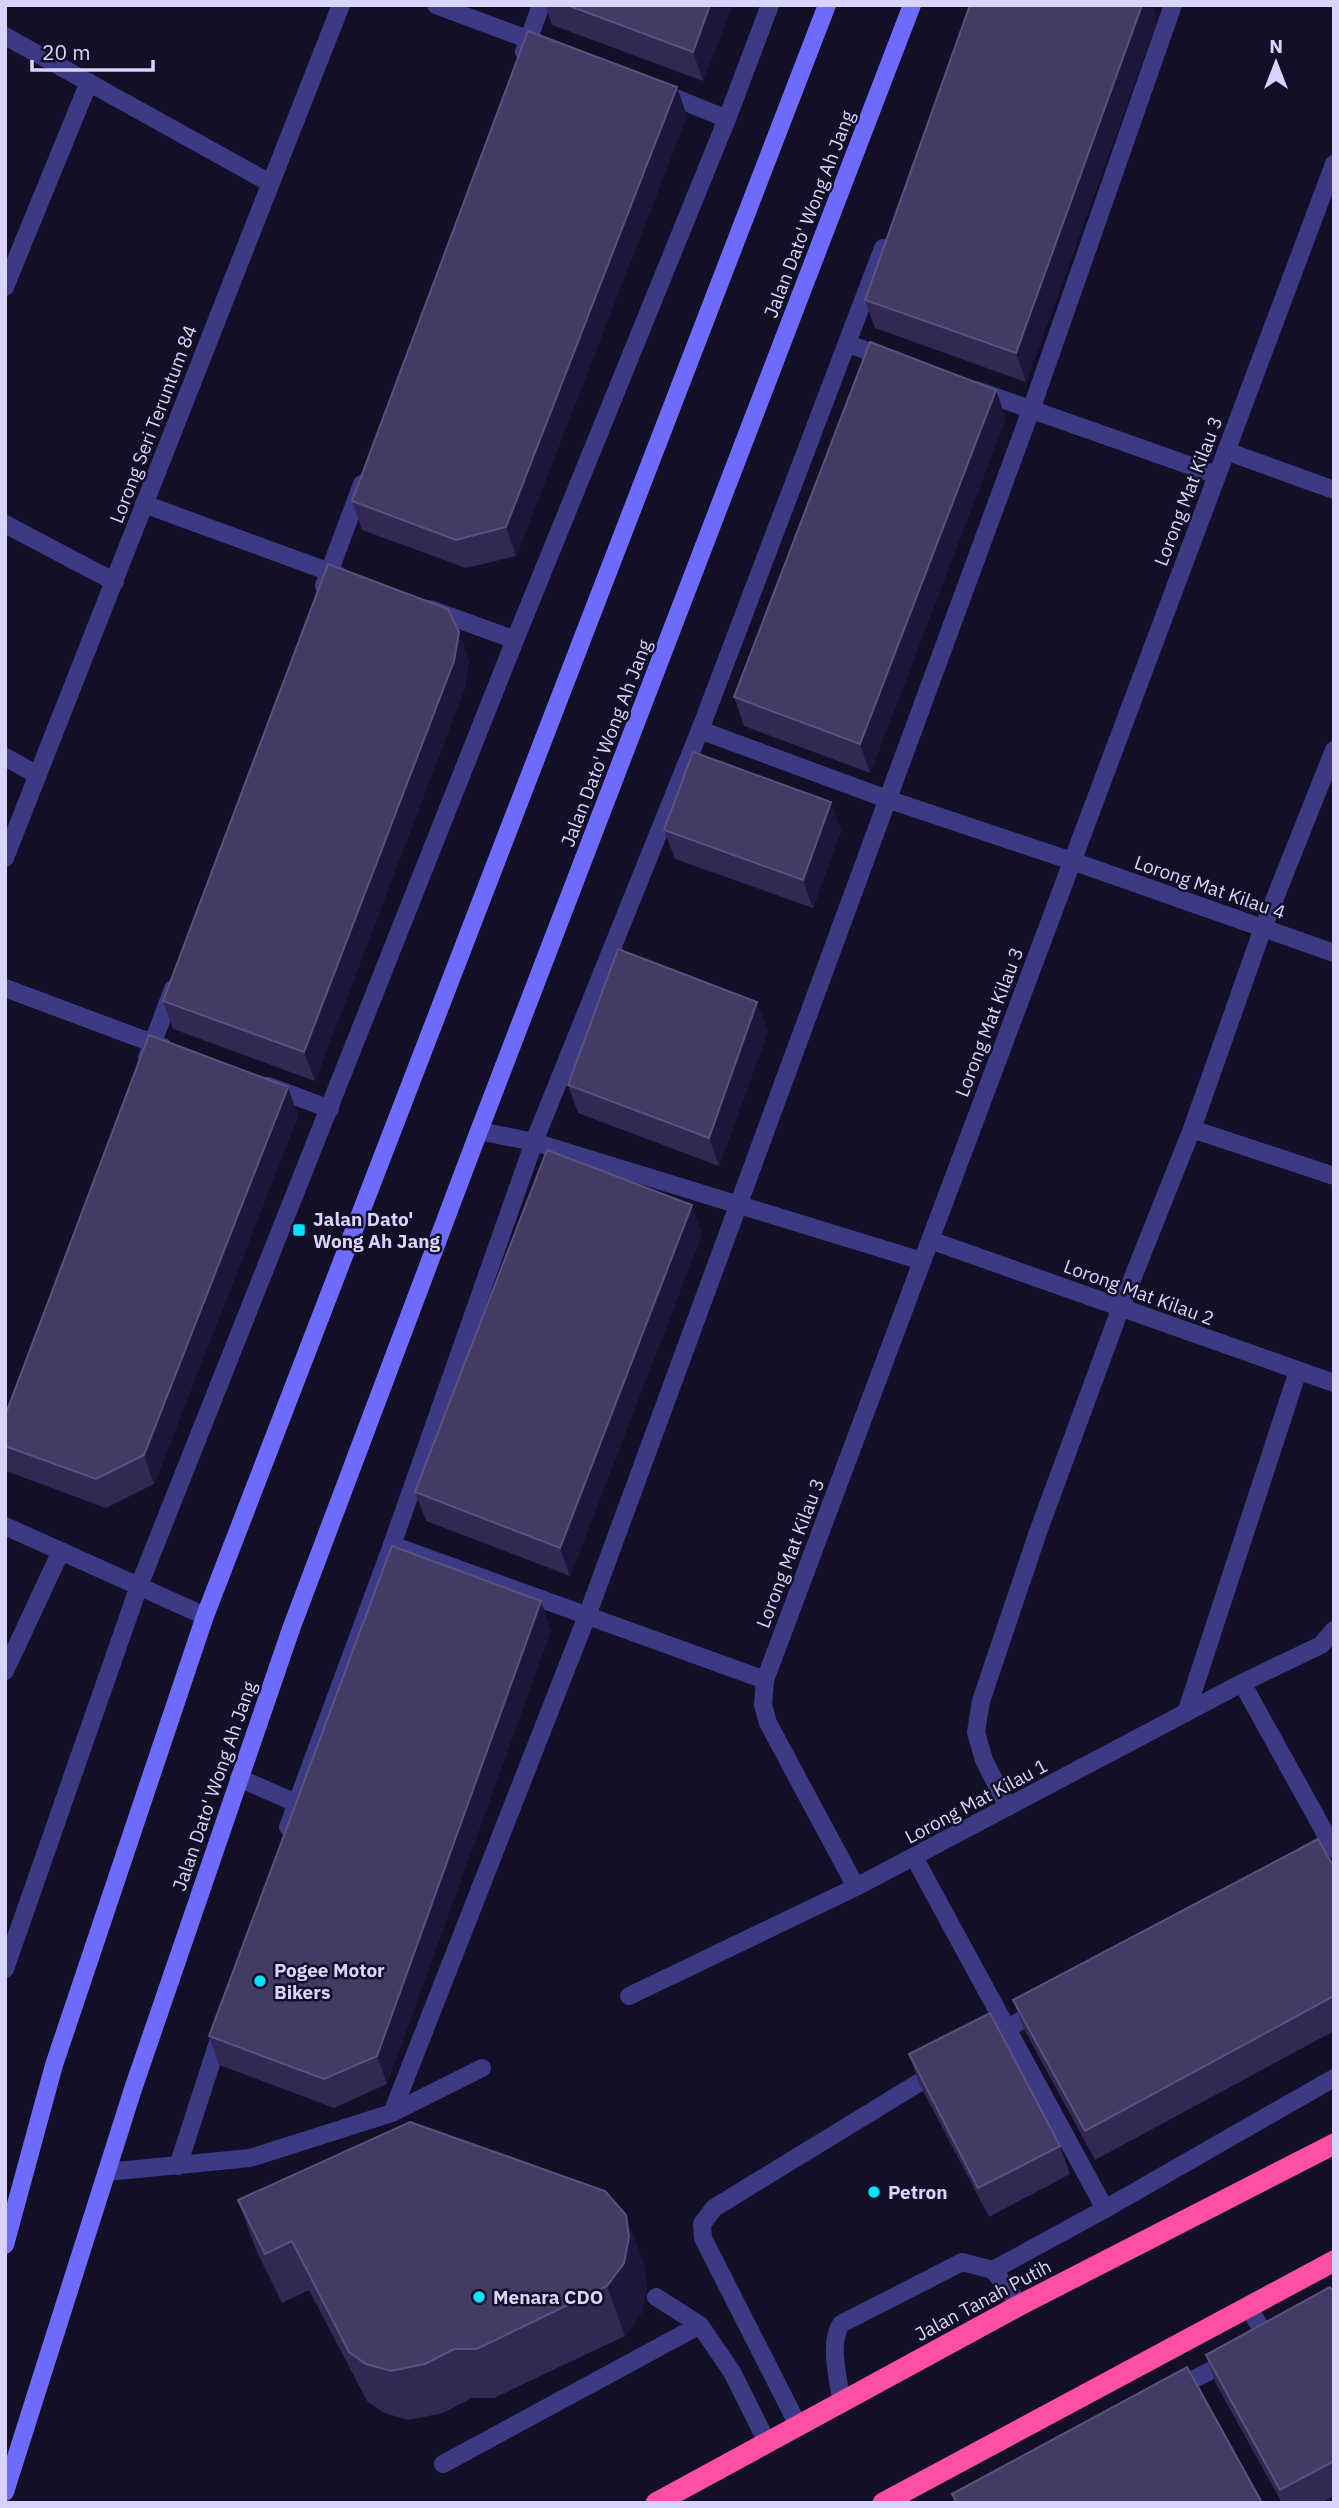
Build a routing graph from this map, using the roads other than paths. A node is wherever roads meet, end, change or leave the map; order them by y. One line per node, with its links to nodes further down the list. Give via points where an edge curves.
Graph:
1 (341, 5): 16 (street, Lorong Seri Teruntum 84)
2 (436, 5): 9 (street)
3 (541, 5): 9 (street)
4 (770, 5): 14 (street)
5 (827, 5): 65 (main road)
6 (912, 5): 52 (main road, Jalan Dato' Wong Ah Jang)
7 (1173, 5): 22 (street)
8 (5, 36): 12 (street)
9 (528, 39): 10 (street); 11 (street)
10 (553, 49)
11 (519, 65)
12 (89, 82): 16 (street); 18 (street)
13 (640, 84): 14 (street)
14 (727, 119): 34 (street)
15 (1334, 164): 23 (street, Lorong Mat Kilau 3)
16 (270, 183): 27 (street, Lorong Seri Teruntum 84)
17 (891, 227): 19 (street)
18 (5, 288)
19 (848, 344): 20 (street); 35 (street)
20 (900, 363)
21 (966, 387): 22 (street)
22 (1031, 410): 25 (street); 39 (street)
23 (1226, 451): 25 (street, Lorong Mat Kilau 3); 26 (street)
24 (368, 468): 29 (street)
25 (1217, 475): 41 (street, Lorong Mat Kilau 3)
26 (1334, 490)
27 (144, 504): 29 (street); 31 (street, Lorong Seri Teruntum 84)
28 (5, 524): 31 (street)
29 (329, 572): 30 (street); 32 (street)
30 (354, 581)
31 (115, 582): 38 (street, Lorong Seri Teruntum 84)
32 (319, 598)
33 (416, 604): 34 (street)
34 (515, 640): 50 (street)
35 (700, 730): 39 (street, Lorong Mat Kilau 4); 53 (street)
36 (1334, 750): 42 (street)
37 (5, 757): 38 (street)
38 (38, 775): 40 (street, Lorong Seri Teruntum 84)
39 (887, 799): 41 (street, Lorong Mat Kilau 4); 55 (street)
40 (5, 858)
41 (1072, 861): 42 (street, Lorong Mat Kilau 4); 56 (street, Lorong Mat Kilau 3)
42 (1263, 928): 43 (street, Lorong Mat Kilau 4); 51 (street)
43 (1334, 953)
44 (177, 978): 46 (street)
45 (5, 988): 46 (street)
46 (153, 1043): 47 (street); 48 (street)
47 (178, 1053)
48 (143, 1069)
49 (254, 1081): 50 (street)
50 (330, 1109): 64 (street)
51 (1192, 1129): 54 (street); 58 (street)
52 (479, 1131): 53 (street); 72 (main road, Jalan Dato' Wong Ah Jang, via 290,1629)
53 (534, 1142): 55 (street); 62 (street)
54 (1334, 1176)
55 (737, 1205): 57 (street); 66 (street)
56 (930, 1240): 57 (street, Lorong Mat Kilau 3); 58 (street, Lorong Mat Kilau 2)
57 (922, 1261): 69 (street, Lorong Mat Kilau 3)
58 (1121, 1307): 59 (street, Lorong Mat Kilau 2); 74 (street, via 981,1701 976,1732)
59 (1298, 1371): 60 (street, Lorong Mat Kilau 2); 71 (street)
60 (1334, 1383)
61 (5, 1526): 63 (street)
62 (392, 1545): 66 (street); 73 (street)
63 (61, 1551): 64 (street); 68 (street)
64 (139, 1586): 65 (street); 80 (street)
65 (205, 1616): 92 (main road, via 54,2066)
66 (587, 1616): 69 (street); 87 (street)
67 (1334, 1630): 70 (street, Lorong Mat Kilau 1, via 1321,1645)
68 (5, 1671)
69 (765, 1680): 79 (street, Lorong Mat Kilau 3, via 763,1705 768,1723)
70 (1242, 1683): 71 (street, Lorong Mat Kilau 1); 76 (street)
71 (1186, 1713): 74 (street, Lorong Mat Kilau 1)
72 (239, 1778): 73 (street); 90 (main road, Jalan Dato' Wong Ah Jang)
73 (296, 1803): 75 (street)
74 (1008, 1807): 77 (street, Lorong Mat Kilau 1)
75 (284, 1840)
76 (1332, 1843): 78 (street)
77 (914, 1857): 79 (street, Lorong Mat Kilau 1); 84 (street)
78 (1294, 1862)
79 (856, 1887): 81 (street, Lorong Mat Kilau 1)
80 (5, 1969)
81 (629, 1996)
82 (1055, 2000): 84 (street)
83 (228, 2014): 89 (street)
84 (1007, 2028): 91 (street); 101 (street, via 714,2208 702,2224 703,2238)
85 (482, 2068): 87 (street)
86 (1334, 2078): 91 (street)
87 (393, 2113): 89 (street, via 250,2158)
88 (1334, 2144): 96 (highway, Jalan Tanah Putih)
89 (178, 2166): 90 (street)
90 (107, 2172): 104 (main road, Jalan Dato' Wong Ah Jang)
91 (1105, 2209): 94 (street)
92 (5, 2245)
93 (1334, 2262): 97 (highway)
94 (993, 2270): 96 (street); 100 (street, via 969,2262 954,2264 841,2324 835,2345)
95 (656, 2297): 98 (street)
96 (1020, 2305): 100 (highway, Jalan Tanah Putih)
97 (1249, 2309): 99 (street, via 1273,2337); 106 (highway)
98 (700, 2325): 102 (street, via 732,2372); 103 (street)
99 (1159, 2398)
100 (841, 2401): 101 (highway, Jalan Tanah Putih)
101 (797, 2425): 102 (highway, Jalan Tanah Putih)
102 (767, 2442): 105 (highway, Jalan Tanah Putih)
103 (443, 2464)
104 (5, 2492)
105 (656, 2503)
106 (883, 2503)

